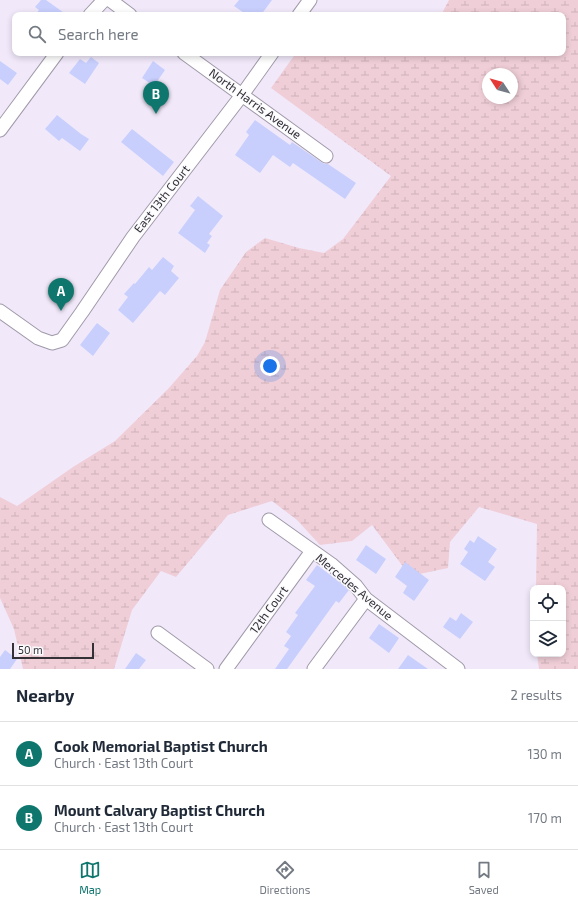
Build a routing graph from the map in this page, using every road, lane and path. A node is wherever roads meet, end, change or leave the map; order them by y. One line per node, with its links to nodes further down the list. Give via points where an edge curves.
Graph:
1 (104, 0): 4 (street)
2 (110, 0): 5 (street)
3 (310, 0): 6 (street)
4 (93, 12)
5 (126, 12)
6 (301, 12)
7 (55, 56): 11 (street)
8 (188, 56): 10 (street, North Harris Avenue)
9 (270, 56): 10 (street, East 13th Court)
10 (242, 95): 12 (street, North Harris Avenue); 13 (street, East 13th Court, via 133,237 62,340 52,343 38,338)
11 (0, 130)
12 (326, 156)
13 (0, 311)
14 (268, 520): 15 (street, Mercedes Avenue)
15 (312, 551): 16 (street, Mercedes Avenue, via 356,586); 19 (street, 12th Court)
16 (366, 599): 20 (street); 21 (street, Mercedes Avenue)
17 (158, 633): 18 (street)
18 (207, 669)
19 (226, 669)
20 (314, 669)
21 (458, 669)

